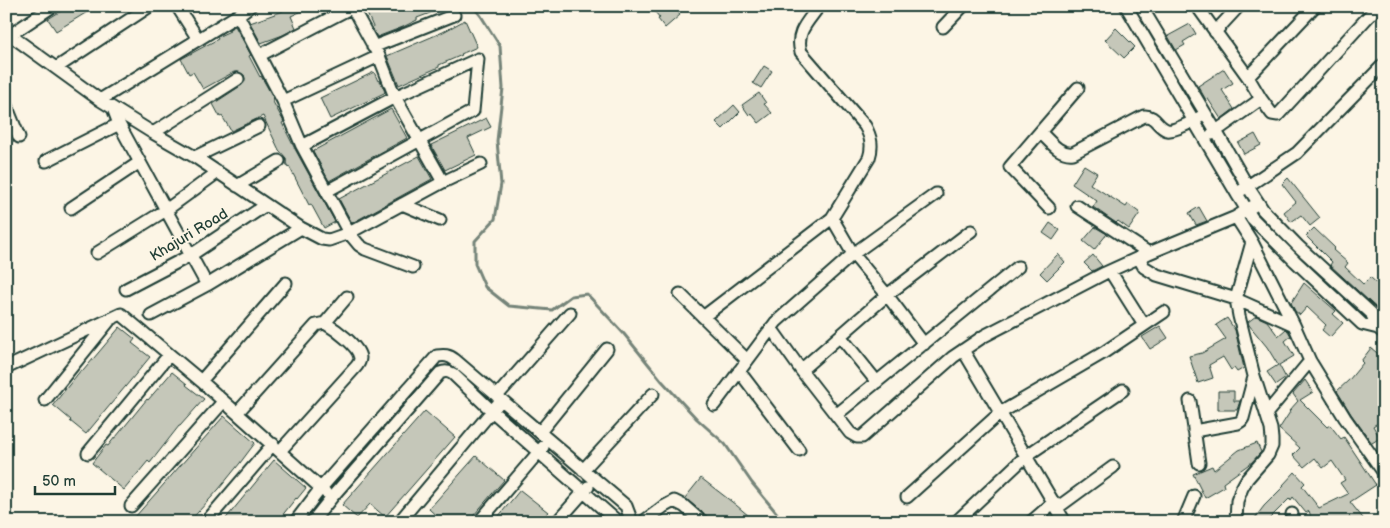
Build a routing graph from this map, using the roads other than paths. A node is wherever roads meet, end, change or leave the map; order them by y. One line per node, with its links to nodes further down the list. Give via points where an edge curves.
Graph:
1 (53, 6): 18 (street)
2 (150, 6): 23 (street)
3 (177, 6): 19 (street)
4 (250, 6): 14 (street)
5 (819, 6): 65 (street, via 800,34 801,52 864,126 872,149)
6 (963, 6): 16 (street)
7 (1126, 6): 34 (street)
8 (1141, 6): 33 (street)
9 (1197, 6): 17 (street)
10 (1239, 6): 17 (street)
11 (1315, 6): 24 (street)
12 (1378, 6): 28 (street, via 1281,113 1272,114)
13 (353, 7): 20 (street); 21 (street)
14 (238, 14): 19 (street); 21 (street)
15 (454, 15): 20 (street)
16 (944, 27)
17 (1215, 32): 24 (street)
18 (8, 34): 23 (street)
19 (198, 39): 29 (street)
20 (376, 52): 27 (street); 30 (street)
21 (260, 55): 30 (street)
22 (1384, 64): 52 (street, via 1297,153)
23 (56, 68): 29 (street)
24 (1248, 78): 28 (street)
25 (238, 79): 39 (street)
26 (1078, 88): 38 (street)
27 (395, 97): 41 (street); 41 (street, via 478,59 473,111); 43 (street)
28 (1261, 99): 37 (street)
29 (100, 100): 32 (street)
30 (283, 101): 43 (street)
31 (6, 104): 40 (street)
32 (113, 108): 35 (street); 39 (street)
33 (1206, 114): 34 (street); 37 (street)
34 (1194, 121): 38 (street, via 1168,131 1153,117 1144,116 1068,154 1060,151); 42 (street)
35 (119, 124): 45 (street); 47 (street)
36 (259, 126): 44 (street)
37 (1216, 131): 42 (street); 52 (street)
38 (1040, 132): 61 (street, via 1010,167)
39 (153, 133): 44 (street)
40 (19, 137)
41 (420, 140): 50 (street); 53 (street)
42 (1205, 140): 55 (street)
43 (302, 146): 53 (street)
44 (195, 157): 49 (street)
45 (46, 161)
46 (279, 161): 51 (street)
47 (140, 162): 60 (street); 62 (street)
48 (481, 164): 50 (street)
49 (218, 172): 51 (street); 62 (street)
50 (444, 182): 57 (street)
51 (237, 186): 58 (street)
52 (1248, 187): 55 (street); 56 (street)
53 (327, 191): 69 (street)
54 (936, 194): 72 (street)
55 (1237, 194): 63 (street)
56 (1258, 203): 63 (street); 94 (street, via 1298,246 1372,313)
57 (402, 204): 66 (street); 69 (street)
58 (266, 205): 67 (street); 73 (street, Khajuri Road)
59 (1078, 206): 74 (street)
60 (71, 208)
61 (1049, 208)
62 (166, 210): 71 (street); 73 (street)
63 (1248, 210): 64 (street); 94 (street, via 1289,255 1362,324)
64 (1236, 217): 70 (street); 74 (street)
65 (832, 218): 72 (street); 88 (street)
66 (440, 220)
67 (300, 228): 69 (street, via 329,240); 79 (street)
68 (971, 231): 82 (street)
69 (349, 233): 75 (street, via 365,250)
70 (1252, 242): 84 (street); 92 (street)
71 (97, 253)
72 (853, 254): 82 (street); 93 (street)
73 (191, 255): 79 (street); 80 (street, Khajuri Road)
74 (1144, 256): 77 (street); 84 (street, via 1144,267 1148,271)
75 (413, 267)
76 (1018, 267): 96 (street)
77 (1110, 271): 91 (street); 98 (street)
78 (286, 283): 108 (street)
79 (207, 285): 87 (street)
80 (126, 289)
81 (680, 294): 88 (street)
82 (887, 295): 95 (street); 96 (street)
83 (347, 297): 90 (street)
84 (1236, 299): 92 (street); 107 (street)
85 (1164, 312): 91 (street)
86 (570, 313): 112 (street)
87 (151, 315)
88 (703, 316): 101 (street)
89 (111, 319): 99 (street, via 121,314); 103 (street); 113 (street)
90 (325, 323): 118 (street, via 316,325); 125 (street, via 347,340 360,356 360,361)
91 (1144, 325): 119 (street, via 1103,353)
92 (1294, 325): 102 (street)
93 (771, 328): 101 (street); 104 (street)
94 (1381, 330)
95 (840, 336): 104 (street); 109 (street)
96 (924, 344): 109 (street)
97 (606, 349): 123 (street)
98 (963, 350): 119 (street); 121 (street, via 862,437 853,436)
99 (169, 355): 108 (street); 128 (street)
100 (443, 355): 105 (street); 112 (street, via 450,356); 135 (street, via 437,356)
101 (747, 360): 106 (street)
102 (1310, 362): 120 (street); 133 (street)
103 (11, 366)
104 (801, 370): 121 (street)
105 (444, 371): 117 (street, via 453,374); 138 (street)
106 (739, 371): 116 (street); 126 (street)
107 (1254, 376): 120 (street); 122 (street, via 1242,421)
108 (201, 381): 115 (street)
109 (877, 382): 121 (street)
110 (1124, 390): 129 (street)
111 (653, 394): 132 (street)
112 (499, 398): 117 (street); 123 (street)
113 (45, 400)
114 (1190, 401): 122 (street)
115 (223, 402): 118 (street); 141 (street)
116 (714, 405)
117 (492, 411): 127 (street); 145 (street)
118 (237, 413): 125 (street)
119 (1000, 413): 129 (street); 139 (street)
120 (1266, 414): 157 (street, via 1272,446 1242,488 1237,501)
121 (836, 415)
122 (1194, 431): 130 (street)
123 (540, 432): 124 (street)
124 (550, 440): 127 (street); 132 (street)
125 (276, 447): 135 (street); 142 (street)
126 (800, 450)
127 (539, 452): 136 (street); 146 (street)
128 (88, 453)
129 (1026, 456): 140 (street); 153 (street)
130 (1199, 463)
131 (1113, 467): 140 (street)
132 (583, 470): 134 (street)
133 (1384, 473)
134 (594, 480): 136 (street); 150 (street, via 626,506)
135 (321, 488): 138 (street); 143 (street)
136 (583, 492): 147 (street); 148 (street)
137 (1194, 496): 156 (street)
138 (332, 497): 144 (street)
139 (906, 498)
140 (1055, 505): 154 (street); 155 (street)
141 (131, 506)
142 (206, 522)
143 (295, 522)
144 (312, 522)
145 (399, 522)
146 (478, 522)
147 (558, 522)
148 (618, 522)
149 (625, 522): 150 (street)
150 (632, 522)
151 (643, 522): 152 (street, via 674,501)
152 (702, 522)
153 (956, 522)
154 (1031, 522)
155 (1065, 522)
156 (1183, 522)
157 (1236, 522)

